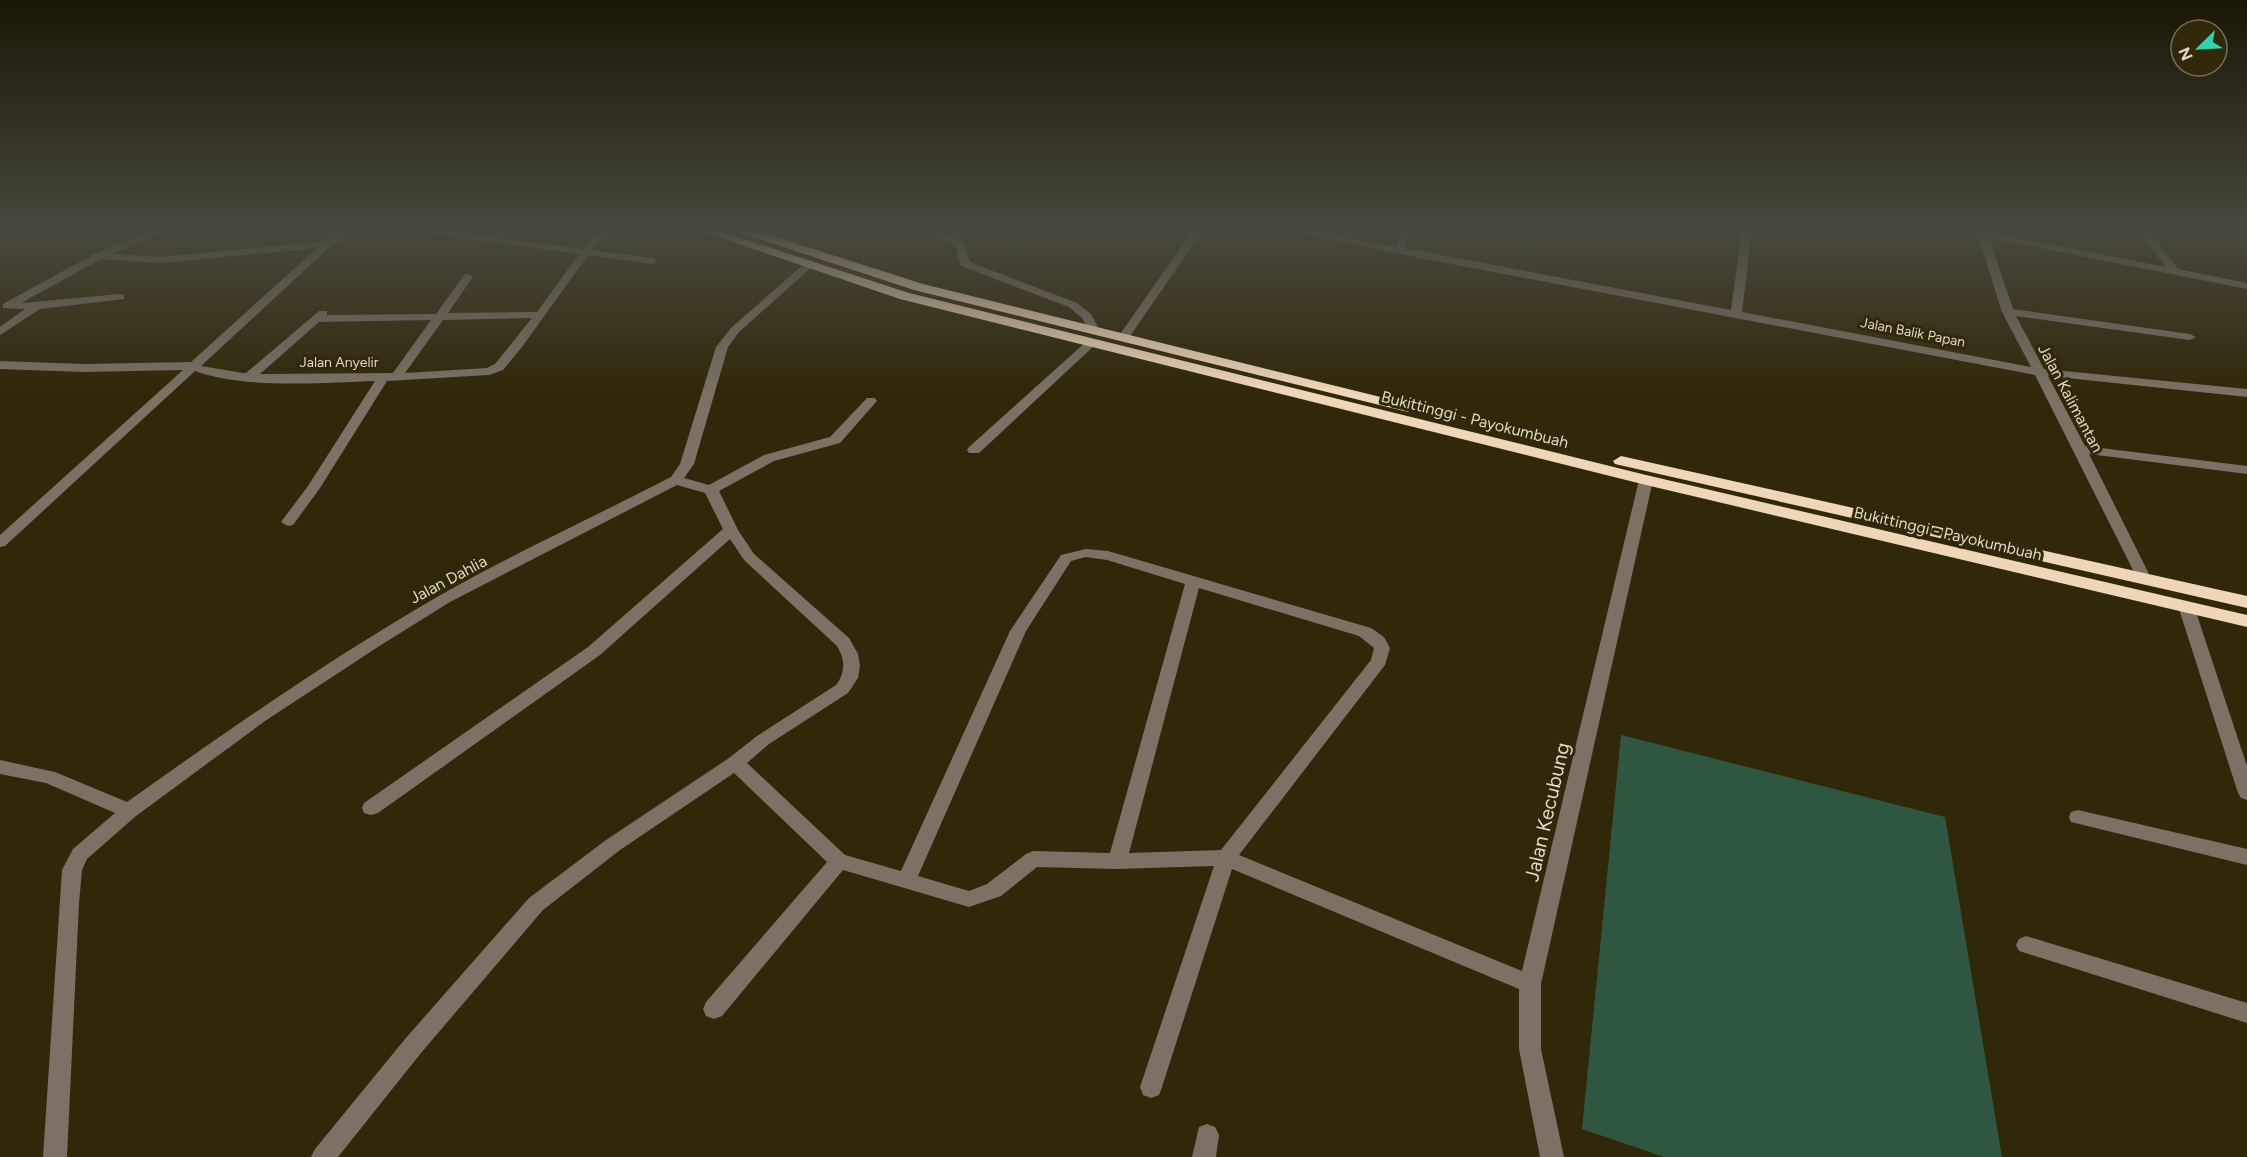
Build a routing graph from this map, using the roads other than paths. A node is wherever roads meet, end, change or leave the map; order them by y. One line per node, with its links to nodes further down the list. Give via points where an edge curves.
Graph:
1 (47, 283): 14 (street)
2 (284, 283): 25 (street)
3 (464, 283): 19 (street)
4 (563, 283): 18 (street, Jalan Anyelir)
5 (789, 283): 34 (street, via 735,330 722,347 687,464)
6 (863, 283): 21 (highway, Bukittinggi - Payokumbuah, via 905,296)
7 (908, 283): 21 (highway, Bukittinggi - Payokumbuah)
8 (1015, 283): 21 (street, via 1073,305 1087,316)
9 (1162, 283): 22 (street)
10 (1570, 283): 17 (street, Jalan Balik Papan)
11 (1741, 283): 17 (street)
12 (1999, 283): 16 (street, Jalan Kalimantan)
13 (120, 297): 15 (street)
14 (3, 306): 15 (street)
15 (37, 306): 20 (street)
16 (2008, 312): 23 (street); 26 (street, Jalan Kalimantan)
17 (1736, 314): 26 (street, Jalan Balik Papan)
18 (538, 315): 19 (street); 27 (street, Jalan Anyelir, via 499,367 479,372)
19 (438, 317): 27 (street); 28 (street, via 322,315)
20 (0, 332)
21 (1092, 336): 22 (highway, Bukittinggi - Payokumbuah); 32 (street); 35 (highway, Bukittinggi - Payokumbuah)
22 (1124, 337): 38 (highway, Bukittinggi - Payokumbuah)
23 (2190, 337)
24 (0, 365): 25 (street, Jalan Anyelir)
25 (191, 366): 28 (street, Jalan Anyelir, via 205,373); 40 (street)
26 (2038, 372): 29 (street, Jalan Balik Papan); 31 (street, Jalan Kalimantan)
27 (391, 377): 28 (street, Jalan Anyelir); 37 (street, via 346,432 312,492)
28 (248, 378)
29 (2247, 393)
30 (870, 401): 36 (street, via 835,440 769,458)
31 (2080, 449): 33 (street); 41 (street, Jalan Kalimantan)
32 (974, 450)
33 (2247, 470)
34 (676, 480): 36 (street); 50 (street, Jalan Dahlia, via 445,599 375,641 259,717)
35 (1647, 480): 38 (highway, Bukittinggi - Payokumbuah); 58 (street, Jalan Kecubung)
36 (711, 490): 39 (street)
37 (288, 522)
38 (1861, 523): 41 (highway, Bukittinggi - Payokumbuah); 44 (highway, Bukittinggi - Payokumbuah)
39 (731, 530): 46 (street, via 749,557 843,642 853,665 849,682 842,689); 49 (street, via 594,651)
40 (0, 543)
41 (2144, 578): 43 (highway, Bukittinggi - Payokumbuah)
42 (1194, 580): 53 (street, via 1365,632 1382,648 1379,661); 55 (street); 56 (street, via 1098,554 1066,558 1018,631)
43 (2247, 602)
44 (2186, 606): 45 (highway, Bukittinggi - Payokumbuah); 48 (street)
45 (2247, 621)
46 (735, 763): 54 (street); 63 (street, via 613,845 536,904)
47 (0, 767): 50 (street, via 49,777)
48 (2247, 793)
49 (371, 808)
50 (129, 811): 62 (street, Jalan Dahlia, via 80,854 72,870)
51 (2078, 817): 52 (street)
52 (2247, 857)
53 (1226, 858): 55 (street); 58 (street); 61 (street)
54 (839, 861): 56 (street); 59 (street)
55 (1117, 861): 56 (street, via 1033,859 994,890 969,899)
56 (907, 879)
57 (2026, 945): 60 (street)
58 (1530, 984): 64 (street, Jalan Kecubung, via 1530,1049)
59 (714, 1009)
60 (2247, 1013)
61 (1151, 1087)
62 (55, 1157)
63 (323, 1157)
64 (1551, 1157)

